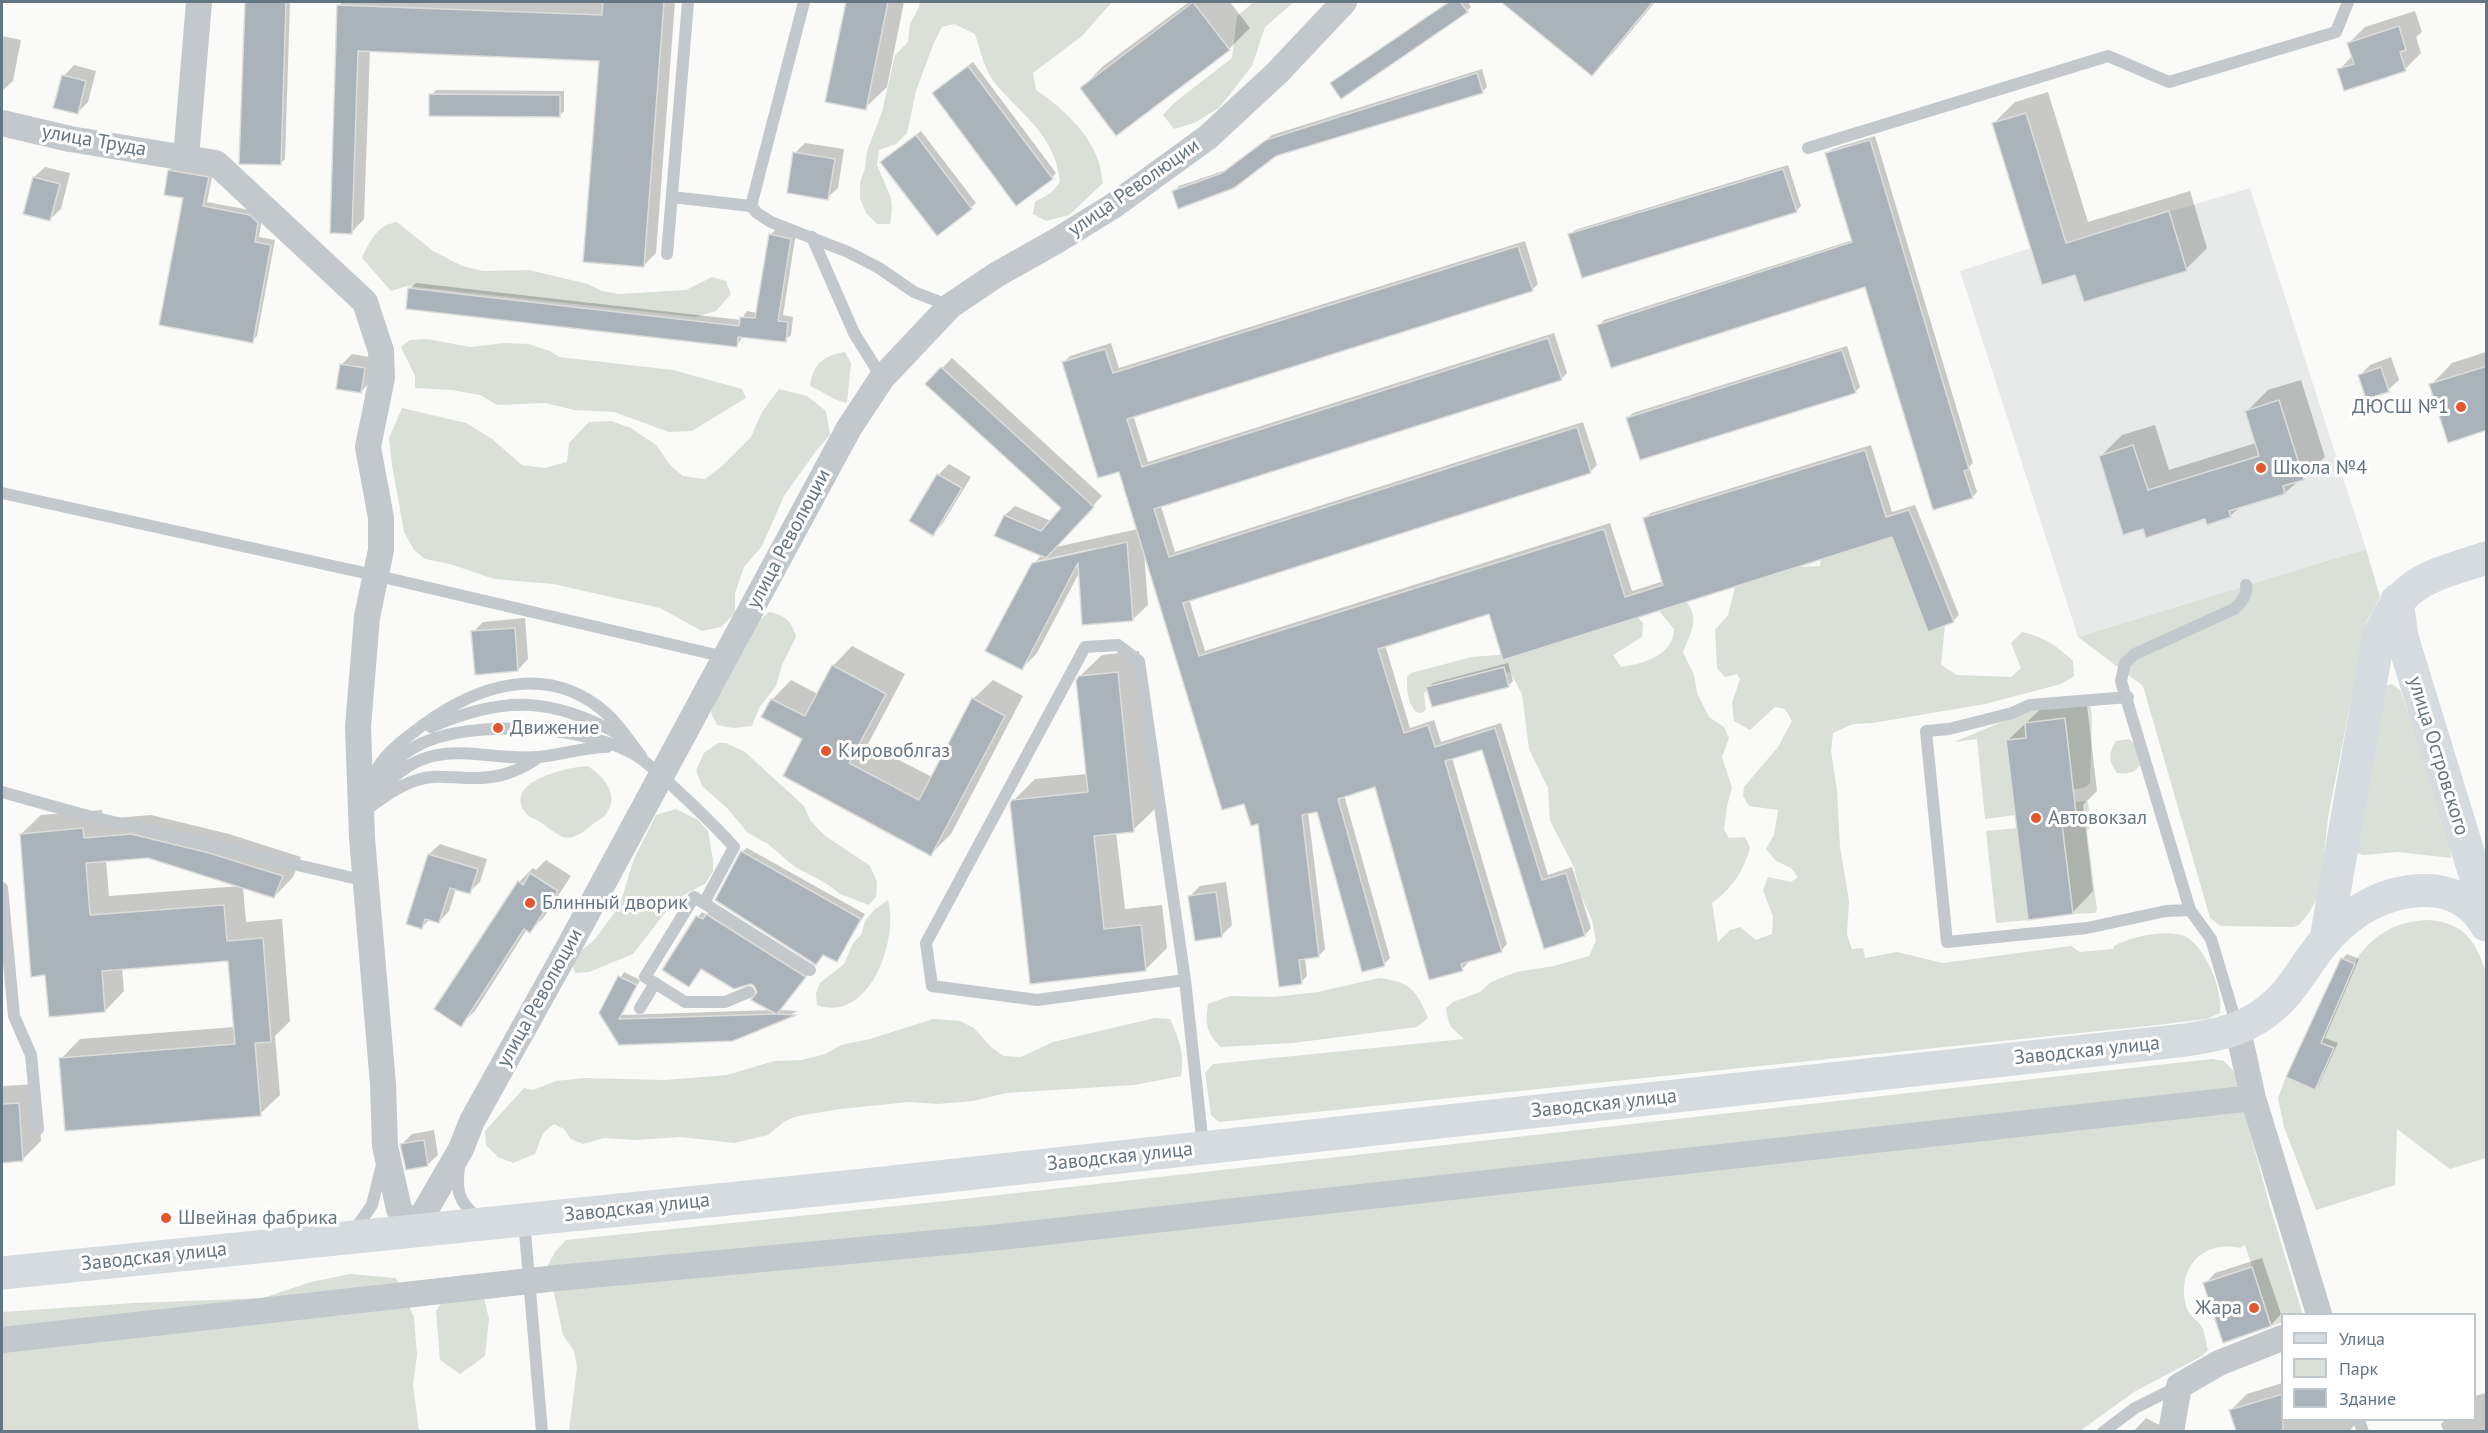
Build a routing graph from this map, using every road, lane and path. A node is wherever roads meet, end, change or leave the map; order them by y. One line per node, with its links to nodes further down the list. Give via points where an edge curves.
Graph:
1 (199, 2): 8 (street)
2 (688, 2): 9 (lane)
3 (804, 2): 10 (lane)
4 (1344, 2): 13 (street, улица Революции, via 1208,137 1113,206)
5 (2348, 2): 7 (lane, via 2336,32 2169,82 2108,56)
6 (2, 123): 8 (street, улица Труда, via 70,139)
7 (1808, 148)
8 (186, 157): 17 (street, улица Труда, via 216,163 366,302 381,351 381,378 368,447 381,518 381,550)
9 (672, 198): 10 (lane); 12 (lane)
10 (751, 206): 11 (lane, via 771,222)
11 (812, 237): 13 (lane); 14 (lane, via 854,333)
12 (667, 254)
13 (950, 306): 14 (street, улица Революции)
14 (882, 378): 20 (street, улица Революции, via 849,428)
15 (2, 493): 17 (lane)
16 (2487, 558): 19 (main road, via 2422,581)
17 (374, 575): 20 (lane); 27 (street, улица Труда, via 358,727)
18 (2246, 585): 21 (lane, via 2244,599 2234,609 2135,654 2125,663 2121,681)
19 (2397, 600): 32 (main road, улица Островского, via 2402,637); 34 (main road, via 2385,618 2378,640)
20 (725, 657): 25 (street, улица Революции)
21 (2128, 697): 31 (lane); 31 (lane, via 2031,705 1949,729 1926,731 1947,942 2087,928)
22 (408, 737): 23 (lane, via 471,712 495,706 534,705 566,709 591,718); 23 (lane, via 453,705 481,692 526,682 586,698 614,721); 27 (lane, via 384,756 372,773)
23 (625, 744): 24 (lane); 25 (lane); 27 (lane, via 524,729 482,728 437,737 397,760 378,782)
24 (539, 757): 27 (lane, via 521,770 504,775 418,780 387,794); 27 (lane, via 447,752 418,762 394,777)
25 (653, 769): 30 (lane, via 707,816 734,847); 45 (street, улица Революции)
26 (2, 792): 28 (lane)
27 (362, 813): 28 (street, улица Труда)
28 (366, 881): 43 (street, улица Труда)
29 (2, 888): 42 (lane, via 14,1016 31,1055)
30 (704, 903): 35 (lane); 37 (lane, via 694,897 645,977)
31 (2190, 909): 40 (lane, via 2211,939)
32 (2487, 910)
33 (2487, 925): 34 (main road, via 2474,908 2458,898 2442,892 2412,891 2377,900 2355,912)
34 (2326, 939): 40 (main road, via 2280,1000)
35 (810, 970)
36 (1185, 980): 36 (lane, via 1139,661 1118,645 1085,647 926,943 932,986 1037,1000); 44 (lane)
37 (655, 983): 38 (lane, via 685,1002 725,1002); 39 (lane)
38 (749, 992)
39 (640, 1008)
40 (2238, 1030): 41 (street); 44 (main road, Заводская улица, via 2186,1041)
41 (2253, 1098): 51 (street, via 1001,1237); 52 (street)
42 (38, 1129)
43 (385, 1146): 48 (street, улица Труда, via 399,1209); 49 (lane, via 372,1205)
44 (1203, 1148): 46 (main road, Заводская улица)
45 (461, 1149): 47 (lane, via 457,1182 460,1199); 48 (street, улица Революции)
46 (524, 1219): 47 (main road, Заводская улица); 51 (lane)
47 (484, 1223): 48 (main road, Заводская улица)
48 (414, 1230): 49 (main road, Заводская улица)
49 (350, 1237): 50 (main road, Заводская улица)
50 (2, 1273)
51 (530, 1281): 54 (street); 56 (lane)
52 (2319, 1313)
53 (2281, 1339): 55 (street, via 2219,1363)
54 (2, 1340)
55 (2179, 1386): 57 (lane, via 2135,1408); 58 (street)
56 (542, 1431)
57 (2103, 1431)
58 (2171, 1431)

